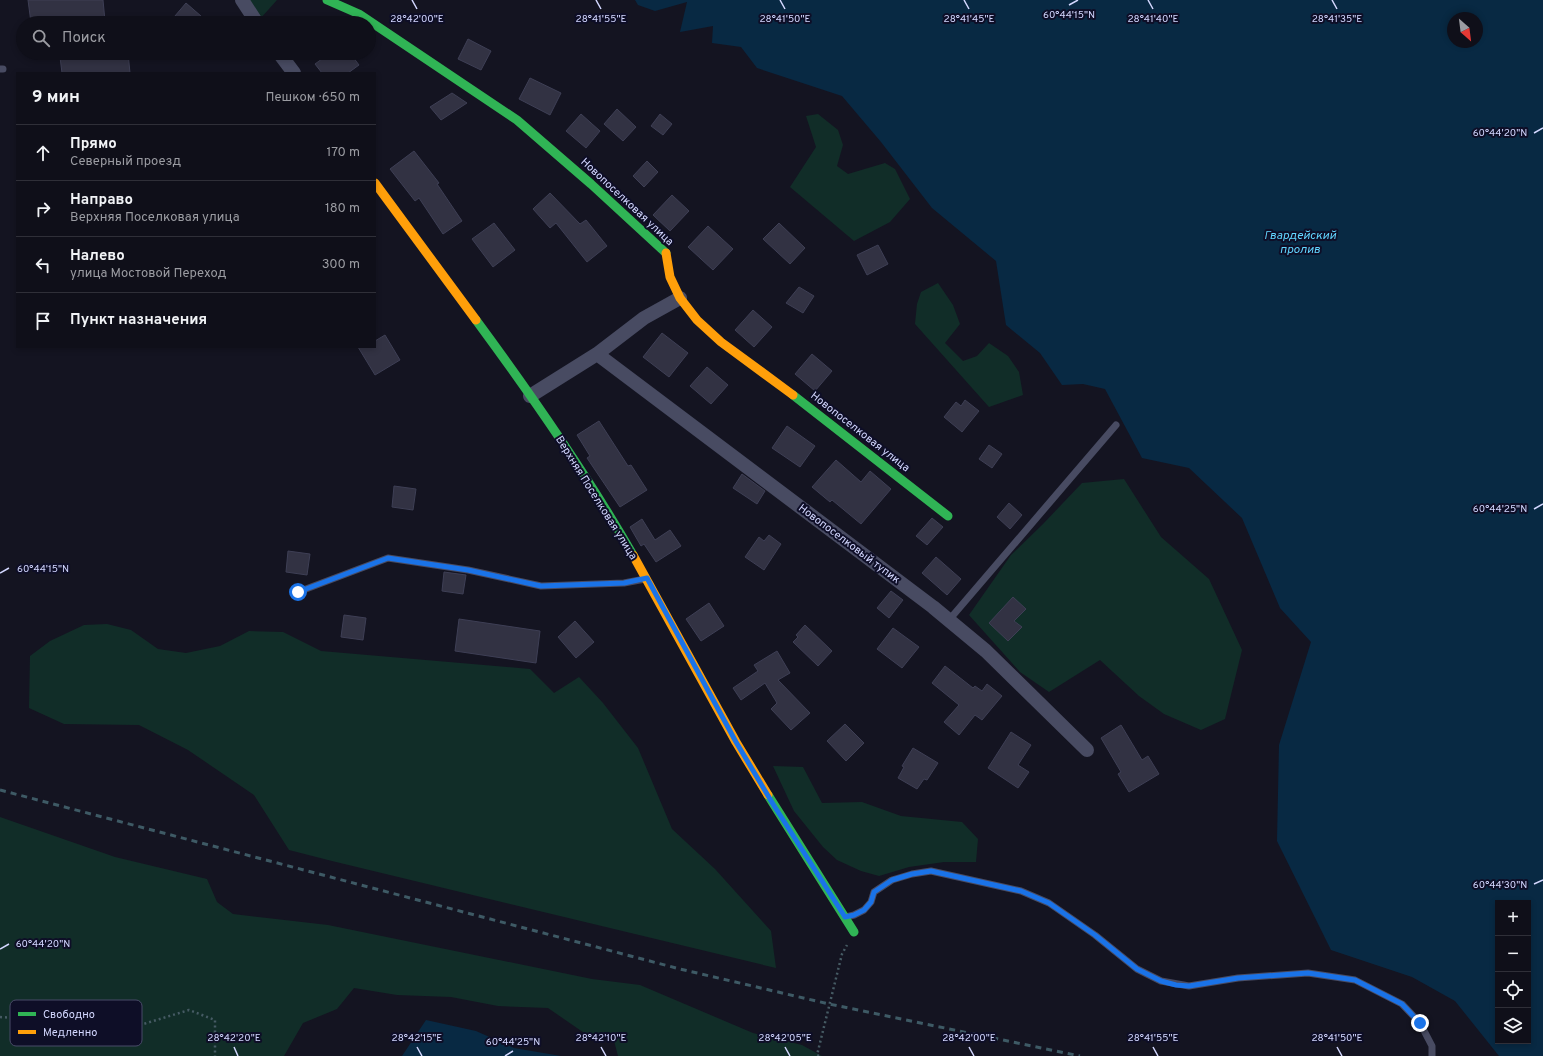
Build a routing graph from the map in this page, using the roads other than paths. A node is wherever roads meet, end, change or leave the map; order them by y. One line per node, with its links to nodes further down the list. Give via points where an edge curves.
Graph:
1 (242, 0): 3 (street)
2 (327, 0): 4 (street, Новопоселковая улица)
3 (252, 16)
4 (363, 16)
5 (376, 25): 9 (street, Новопоселковая улица, via 517,120 591,184 666,252 670,277)
6 (284, 60): 7 (street)
7 (293, 72)
8 (376, 184): 11 (street, Верхняя Поселковая улица)
9 (680, 298): 10 (street, via 644,318); 13 (street, Новопоселковая улица, via 697,320 721,342 765,373)
10 (597, 354): 11 (street); 16 (street, Новопоселковый тупик)
11 (530, 396): 14 (street, Верхняя Поселковая улица, via 591,485)
12 (1116, 425): 16 (lane)
13 (948, 516)
14 (647, 578): 15 (lane, via 624,583 541,586 468,570 388,558); 18 (street, Верхняя Поселковая улица, via 736,742)
15 (298, 592)
16 (949, 620): 17 (street, Новопоселковый тупик, via 986,651)
17 (1087, 750)
18 (845, 917): 19 (street, Верхняя Поселковая улица); 20 (lane, via 864,910 871,902 874,892 892,880 931,871 1021,891 1049,903 1137,969 1176,985 1189,986 1238,978 1308,973 1355,980 1402,1004 1420,1023 1432,1046)
19 (854, 932)
20 (1432, 1056)

